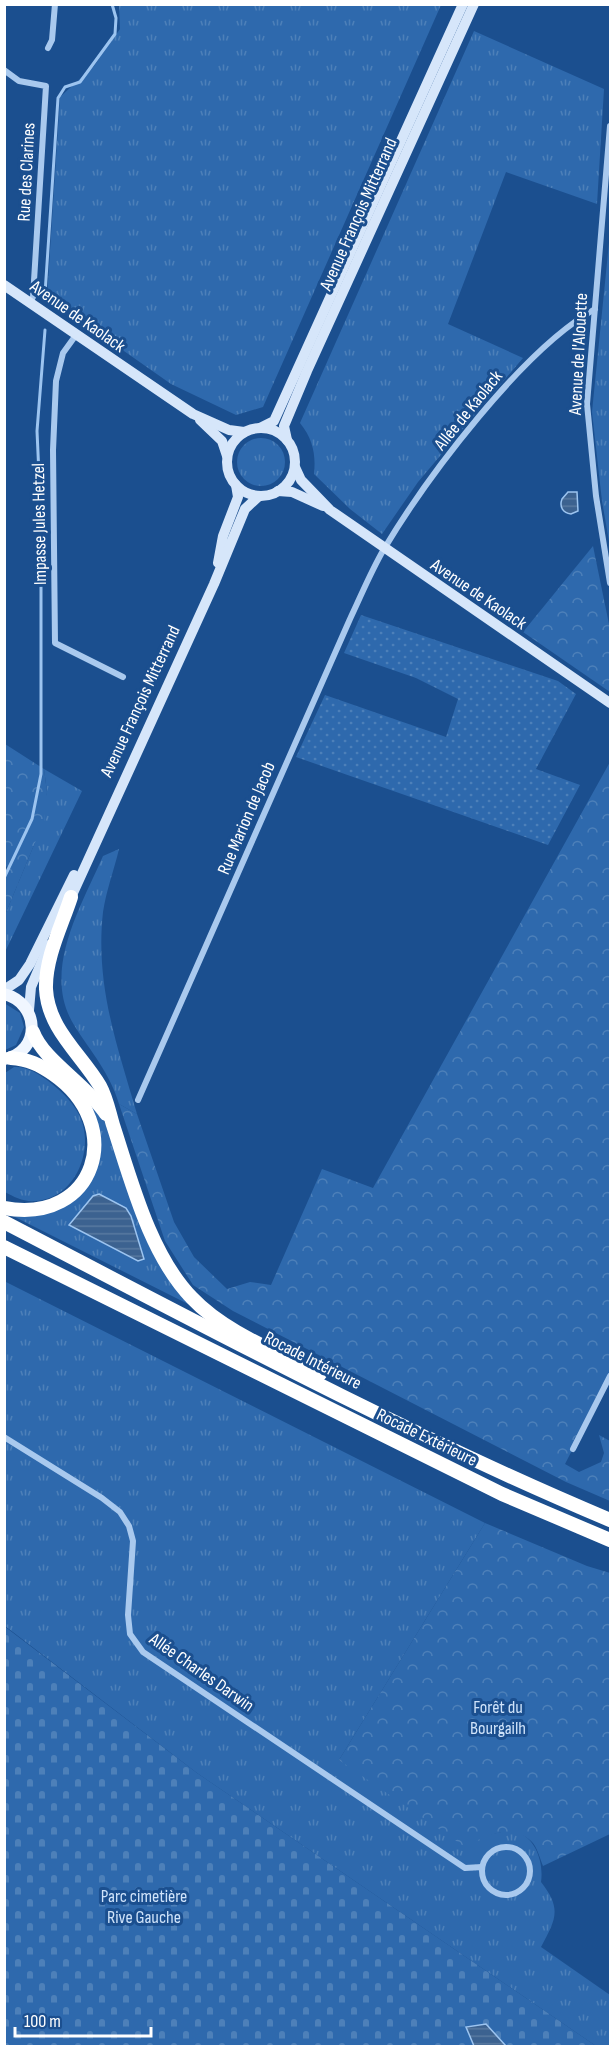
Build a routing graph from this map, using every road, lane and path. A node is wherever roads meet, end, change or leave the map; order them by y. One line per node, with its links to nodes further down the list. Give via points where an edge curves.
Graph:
1 (55, 4): 4 (street)
2 (463, 4): 12 (main road, Avenue François Mitterrand, via 274,421)
3 (474, 4): 14 (main road, Avenue François Mitterrand, via 307,371 284,426)
4 (48, 48)
5 (4, 70): 8 (street, Rue des Clarines, via 19,81 46,86)
6 (610, 126): 9 (street, Avenue de l'Alouette)
7 (4, 285): 8 (main road, Avenue de Kaolack)
8 (30, 303): 10 (main road, Avenue de Kaolack)
9 (595, 309): 21 (street, Allée de Kaolack, via 575,320 519,372 450,454); 22 (street, Avenue de l'Alouette, via 587,404)
10 (76, 335): 11 (main road, Avenue de Kaolack); 24 (street, Impasse Jules Hetzel, via 63,353 56,381 55,643)
11 (193, 414): 13 (main road, Avenue de Kaolack, via 229,430); 15 (main road, Avenue de Kaolack, via 222,441)
12 (260, 428): 13 (main road); 14 (main road, via 270,429)
13 (244, 432): 15 (main road)
14 (287, 440): 16 (main road)
15 (227, 456): 17 (main road, via 229,474)
16 (295, 467): 18 (main road); 20 (main road, Avenue de Kaolack, via 301,480)
17 (236, 485): 19 (main road); 23 (main road, Avenue François Mitterrand, via 238,497 223,536)
18 (278, 492): 19 (main road); 20 (main road, Avenue de Kaolack, via 292,492)
19 (259, 496): 23 (main road, Avenue François Mitterrand, via 245,508)
20 (330, 510): 21 (main road, Avenue de Kaolack)
21 (384, 549): 25 (main road, Avenue de Kaolack); 32 (street, Rue Marion de Jacob)
22 (610, 583)
23 (214, 584): 26 (main road, Avenue François Mitterrand)
24 (123, 677)
25 (610, 703)
26 (99, 833): 27 (main road, Avenue François Mitterrand); 28 (main road, Avenue François Mitterrand, via 64,893 30,964)
27 (71, 897): 29 (main road, Avenue François Mitterrand, via 31,987); 33 (highway, via 48,966 46,988 57,1027 100,1087)
28 (4, 992): 29 (main road, Avenue François Mitterrand)
29 (29, 1010): 30 (main road, Avenue François Mitterrand)
30 (33, 1032): 31 (main road, via 25,1048); 33 (highway, via 44,1052 93,1095)
31 (8, 1059): 34 (highway, via 35,1063 70,1088 88,1111 96,1140 86,1177 68,1197 33,1211)
32 (138, 1100)
33 (112, 1123): 38 (highway, via 154,1237 171,1271 192,1298 222,1322 335,1382)
34 (4, 1208)
35 (4, 1222): 38 (highway, Rocade Intérieure)
36 (4, 1247): 42 (highway, Rocade Extérieure, via 502,1494)
37 (610, 1376): 40 (street)
38 (346, 1397): 41 (highway, Rocade Intérieure, via 481,1464)
39 (4, 1437): 43 (street, Allée Charles Darwin, via 120,1512 134,1541 130,1635 143,1653 465,1868)
40 (573, 1449)
41 (610, 1520)
42 (610, 1540)
43 (482, 1868): 43 (street, via 487,1885 501,1894 517,1892 529,1879 524,1855 509,1847 490,1853)

